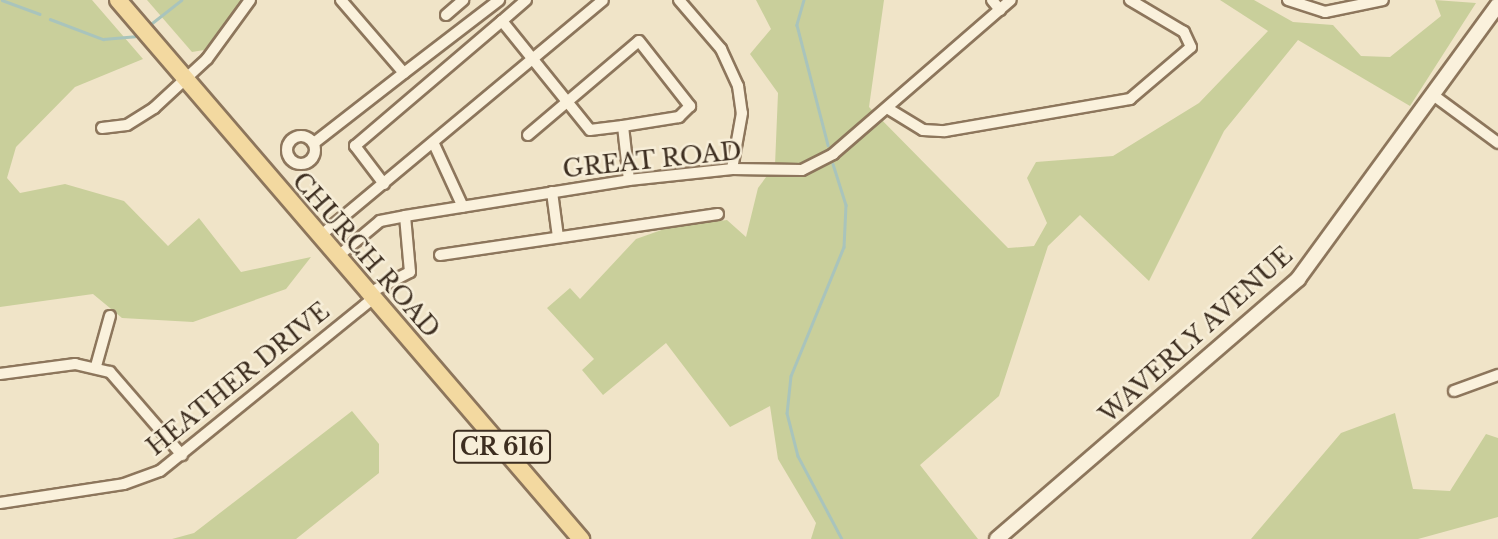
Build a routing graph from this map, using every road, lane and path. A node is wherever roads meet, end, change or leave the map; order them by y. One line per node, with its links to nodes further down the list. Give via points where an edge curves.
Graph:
1 (250, 0): 20 (street, via 224,40)
2 (341, 0): 19 (street)
3 (463, 0): 16 (street)
4 (499, 0): 19 (street)
5 (526, 0): 17 (street)
6 (603, 0): 18 (street)
7 (679, 0): 30 (street, via 721,49 738,86 742,113)
8 (992, 0): 15 (street)
9 (1011, 0): 15 (street, GREAT ROAD)
10 (1130, 0): 23 (street, via 1184,32 1191,47 1130,99 945,131 923,130)
11 (1289, 0): 12 (street, via 1325,12)
12 (1383, 0)
13 (119, 1): 20 (main road, CHURCH ROAD / CR 616)
14 (1497, 3): 21 (street, WAVERLY AVENUE)
15 (1000, 10): 23 (street, GREAT ROAD)
16 (446, 15)
17 (502, 21): 18 (street); 32 (street, via 355,146)
18 (533, 59): 22 (street); 29 (street)
19 (404, 73): 27 (street)
20 (184, 79): 25 (street, via 138,120); 37 (main road, CHURCH ROAD / CR 616)
21 (1433, 94): 28 (street); 50 (street, WAVERLY AVENUE, via 1298,279)
22 (567, 101): 24 (street, via 590,130); 24 (street, via 639,41 690,106 679,117); 26 (street)
23 (887, 108): 30 (street, GREAT ROAD, via 813,166 791,173)
24 (623, 126): 31 (street)
25 (102, 128)
26 (528, 135)
27 (314, 144)
28 (1498, 144)
29 (434, 145): 32 (street); 34 (street)
30 (732, 169): 31 (street, GREAT ROAD)
31 (629, 180): 33 (street, GREAT ROAD)
32 (384, 184): 37 (street)
33 (552, 192): 34 (street, GREAT ROAD); 38 (street)
34 (463, 207): 36 (street, GREAT ROAD)
35 (718, 214): 38 (street)
36 (405, 216): 40 (street, GREAT ROAD, via 380,221); 41 (street, via 410,272)
37 (320, 236): 40 (main road, CHURCH ROAD / CR 616)
38 (558, 237): 39 (street)
39 (440, 255)
40 (337, 257): 41 (main road, CHURCH ROAD / CR 616)
41 (371, 295): 47 (street, HEATHER DRIVE); 49 (main road, CHURCH ROAD / CR 616)
42 (110, 316): 43 (street)
43 (96, 366): 44 (street); 47 (street, via 127,387)
44 (0, 374)
45 (1498, 375): 46 (street)
46 (1454, 391)
47 (182, 455): 48 (street, HEATHER DRIVE, via 124,484)
48 (0, 503)
49 (581, 539)
50 (997, 539)

